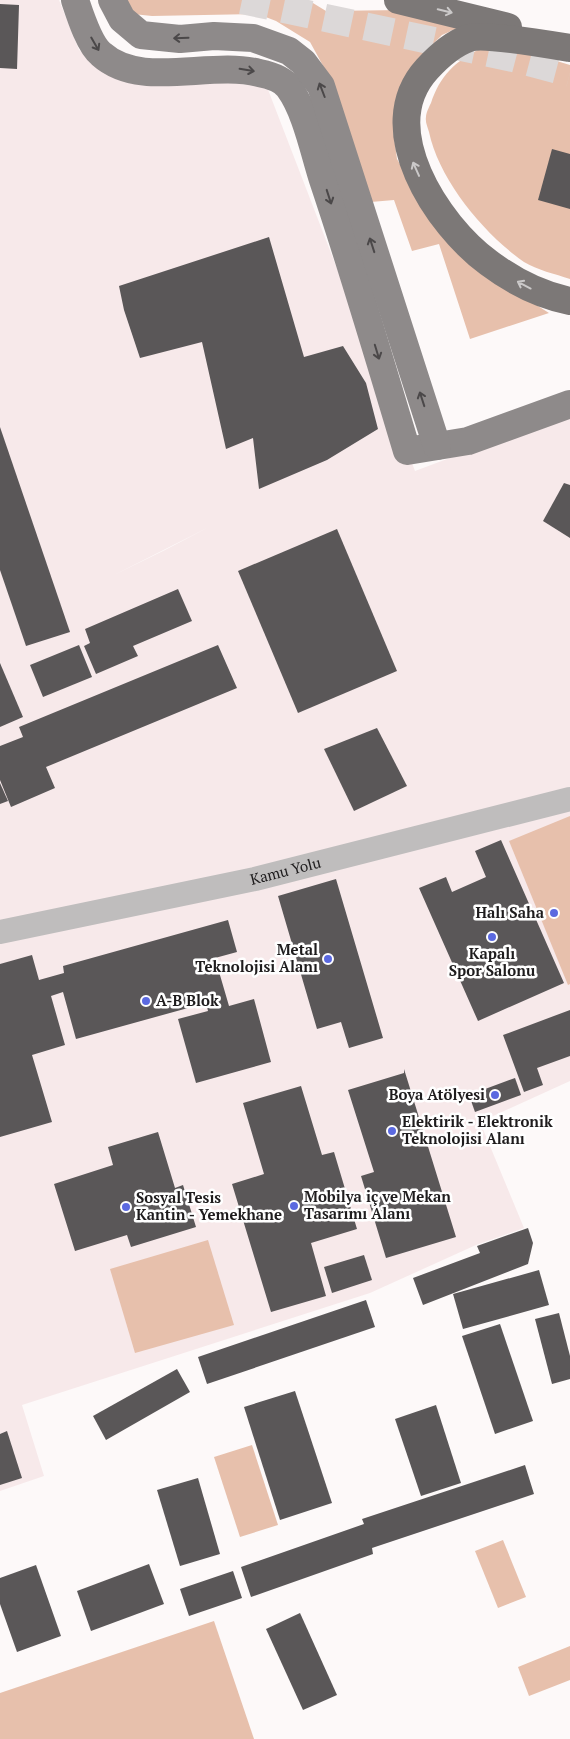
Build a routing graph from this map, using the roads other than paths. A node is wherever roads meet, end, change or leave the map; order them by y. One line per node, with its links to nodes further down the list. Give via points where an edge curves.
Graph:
1 (75, 0): 8 (main road, one-way to 8, via 82,22 100,54 120,65 135,71 249,70 271,76 288,86 299,107 333,207 407,451)
2 (112, 0): 8 (main road, one-way to 2, via 321,86 314,74 288,51 253,38 141,35 122,19)
3 (398, 0): 4 (highway, one-way to 4)
4 (570, 43)
5 (570, 48): 6 (highway, one-way to 5, via 550,297 525,286 488,263 464,242 428,194 413,162 406,126 408,98 422,75 441,54 470,37)
6 (570, 301)
7 (570, 404): 8 (main road, via 468,441)
8 (437, 446)
9 (570, 799): 10 (street, Kamu Yolu, via 255,879)
10 (0, 932)

